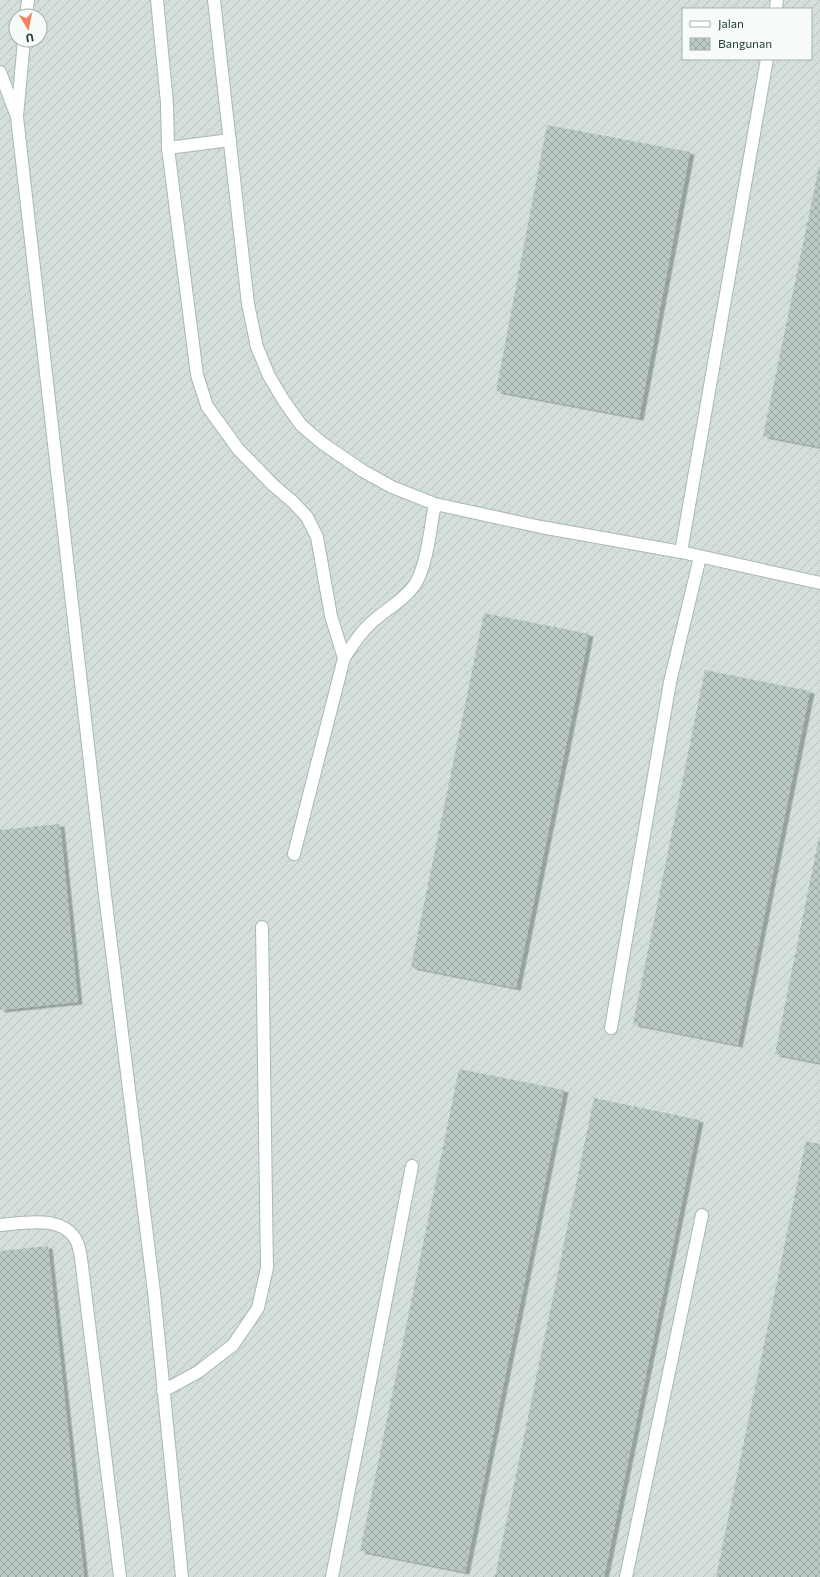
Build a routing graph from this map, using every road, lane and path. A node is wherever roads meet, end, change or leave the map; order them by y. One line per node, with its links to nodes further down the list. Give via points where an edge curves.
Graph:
1 (158, 0): 8 (street, via 167,103)
2 (214, 0): 7 (street)
3 (23, 48): 6 (street)
4 (767, 60): 10 (street)
5 (0, 72): 6 (street)
6 (17, 117): 20 (street, via 105,895 154,1292)
7 (230, 140): 8 (street); 9 (street, via 248,304 257,347 269,376 301,425 322,443 392,487)
8 (168, 148): 13 (street, via 197,375 208,406 238,449 307,517 316,537 331,616)
9 (435, 504): 10 (street, via 541,527); 13 (street, via 424,561 416,582 401,599 370,624 356,639)
10 (681, 552): 11 (street)
11 (700, 557): 12 (street); 16 (street, via 670,682)
12 (820, 583)
13 (344, 658): 14 (street)
14 (294, 854)
15 (262, 927): 20 (street, via 267,1268 258,1308 233,1345 198,1372)
16 (611, 1028)
17 (412, 1166): 23 (street)
18 (702, 1215): 24 (street)
19 (0, 1225): 21 (street, via 60,1225 70,1233 80,1250)
20 (163, 1391): 22 (street)
21 (120, 1577)
22 (182, 1577)
23 (332, 1577)
24 (626, 1577)

